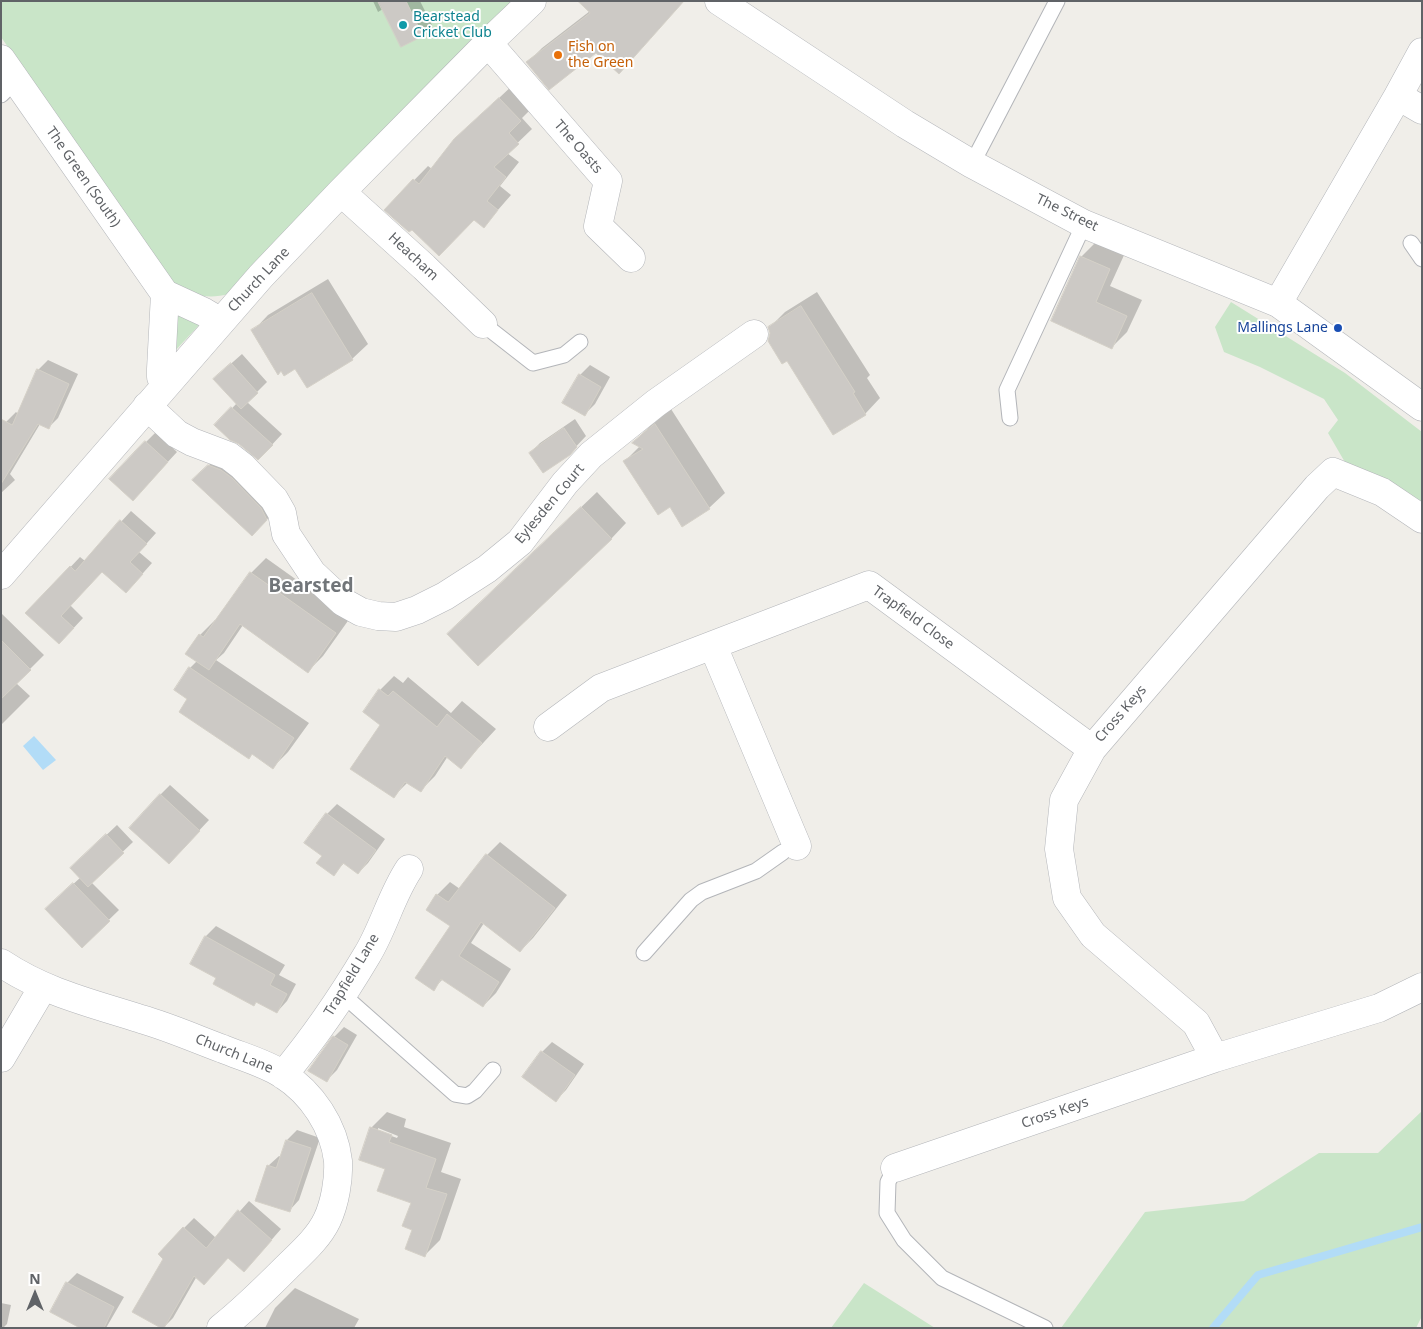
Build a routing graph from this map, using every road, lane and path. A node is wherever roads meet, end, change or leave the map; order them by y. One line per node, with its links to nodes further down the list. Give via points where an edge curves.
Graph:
1 (532, 1): 4 (street, Church Lane)
2 (719, 1): 9 (street, The Street, via 905,124)
3 (1057, 1): 9 (lane)
4 (488, 43): 10 (street, Church Lane); 13 (street, The Oasts, via 608,181 598,226)
5 (1422, 52): 7 (street)
6 (6, 78): 15 (street, The Green (South))
7 (1398, 96): 8 (street); 16 (street)
8 (1422, 110)
9 (972, 164): 11 (street, The Street)
10 (341, 192): 17 (street, Church Lane); 18 (street, Heacham)
11 (1084, 224): 16 (street, The Street); 24 (lane, via 1007,390)
12 (1411, 243): 14 (lane)
13 (631, 258)
14 (1422, 259)
15 (165, 294): 17 (street); 21 (street, via 161,377)
16 (1278, 303): 23 (street, The Street)
17 (221, 322): 21 (street, Church Lane)
18 (483, 324): 20 (lane, via 533,363 564,355)
19 (754, 334): 22 (street, Eylesden Court, via 656,403 591,455 520,542 487,569 445,596 396,617 360,612 343,602 312,573 286,534 282,513 274,499 242,466 229,456 177,434)
20 (580, 342)
21 (165, 386): 22 (street, Church Lane)
22 (147, 406): 26 (street, Church Lane)
23 (1422, 408)
24 (1010, 418)
25 (1422, 519): 29 (street, Cross Keys, via 1382,492 1333,472)
26 (1, 575)
27 (713, 646): 28 (street, Trapfield Close, via 601,688); 29 (street, Trapfield Close, via 869,585); 30 (street)
28 (548, 727)
29 (1092, 748): 38 (street, Cross Keys, via 1064,800 1059,849 1067,898 1093,935 1196,1023)
30 (796, 846): 32 (lane, via 756,871 702,892)
31 (409, 869): 36 (street, Trapfield Lane, via 399,884 368,955)
32 (644, 953)
33 (1, 963): 34 (street, Church Lane, via 22,978)
34 (43, 987): 37 (street); 40 (street, Church Lane, via 144,1020)
35 (1422, 987): 38 (street, Cross Keys, via 1379,1008)
36 (342, 994): 39 (lane, via 455,1094 467,1096 475,1091); 40 (street, Trapfield Lane)
37 (1, 1058)
38 (1215, 1058): 41 (street, Cross Keys)
39 (493, 1070)
40 (283, 1074): 42 (street, Church Lane, via 314,1103 333,1137 338,1168 333,1203 322,1229 301,1253)
41 (894, 1168): 43 (lane, via 888,1182 886,1213 904,1240 942,1278)
42 (221, 1328)
43 (1045, 1328)

